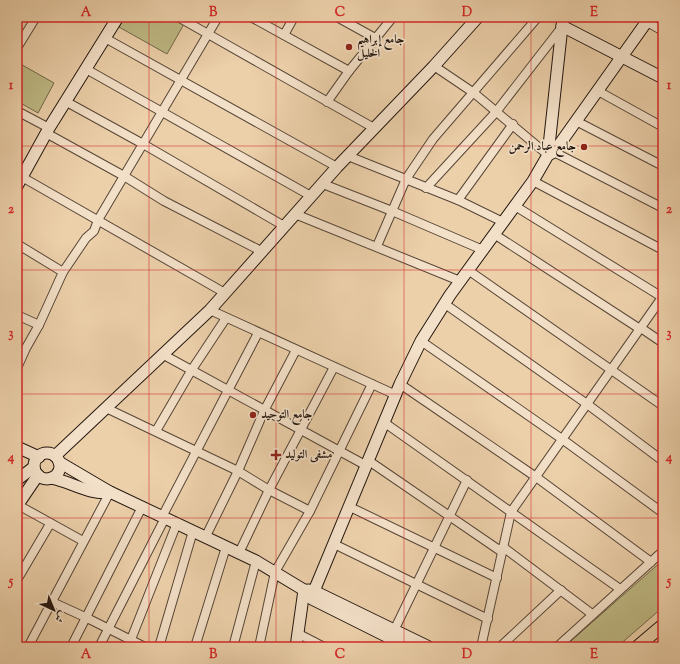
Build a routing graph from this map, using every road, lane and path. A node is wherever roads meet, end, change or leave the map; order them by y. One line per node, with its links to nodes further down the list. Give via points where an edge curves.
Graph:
1 (36, 17): 18 (street)
2 (118, 17): 16 (main road)
3 (178, 17): 14 (street)
4 (218, 17): 14 (street)
5 (251, 17): 15 (street)
6 (294, 17): 15 (street)
7 (337, 17): 17 (street)
8 (393, 17): 17 (street)
9 (478, 17): 20 (main road)
10 (538, 17): 26 (street)
11 (648, 20): 13 (street); 19 (main road)
12 (563, 21): 19 (main road); 31 (street); 38 (main road)
13 (663, 31)
14 (208, 34): 24 (street); 28 (street)
15 (284, 35): 22 (street)
16 (105, 38): 21 (main road); 24 (street)
17 (375, 38): 22 (street)
18 (17, 48)
19 (622, 57): 23 (main road); 25 (main road)
20 (434, 66): 26 (street); 35 (main road)
21 (86, 69): 27 (main road); 30 (street)
22 (349, 71): 28 (street)
23 (663, 78)
24 (181, 80): 30 (street); 41 (street)
25 (598, 91): 32 (main road); 34 (street)
26 (474, 93): 31 (street); 43 (street, via 433,139)
27 (66, 102): 36 (main road); 37 (street)
28 (326, 102): 35 (street)
29 (17, 111): 36 (street)
30 (162, 112): 37 (street); 48 (street)
31 (496, 112): 33 (street); 47 (street)
32 (576, 121): 38 (main road); 40 (street)
33 (512, 124): 38 (street); 49 (street)
34 (663, 127)
35 (374, 128): 39 (main road)
36 (48, 131): 42 (street); 45 (main road)
37 (143, 144): 42 (street); 56 (street)
38 (551, 153): 44 (main road); 51 (street)
39 (348, 156): 41 (main road); 43 (street)
40 (663, 166)
41 (337, 167): 46 (main road)
42 (124, 176): 54 (street); 62 (street, via 164,201)
43 (406, 179): 47 (street); 52 (street)
44 (534, 181): 50 (main road); 61 (street)
45 (20, 182): 54 (street)
46 (323, 184): 48 (main road); 52 (street)
47 (426, 188): 49 (street)
48 (311, 196): 53 (main road)
49 (458, 200): 55 (street)
50 (515, 206): 55 (main road); 67 (street)
51 (663, 208)
52 (392, 211): 59 (street); 60 (street)
53 (295, 214): 56 (main road); 59 (street)
54 (98, 220): 64 (street, via 94,231 86,238); 66 (street)
55 (503, 222): 57 (main road)
56 (284, 226): 62 (main road)
57 (494, 234): 60 (main road); 73 (street)
58 (17, 244): 64 (street)
59 (377, 246): 65 (street)
60 (483, 250): 63 (main road)
61 (663, 250)
62 (263, 252): 66 (main road)
63 (468, 270): 65 (main road); 81 (street)
64 (63, 272): 72 (street)
65 (460, 281): 68 (main road)
66 (225, 293): 69 (main road)
67 (662, 300): 73 (street)
68 (445, 304): 75 (main road); 86 (street)
69 (210, 310): 71 (street); 78 (main road)
70 (17, 315): 72 (street)
71 (226, 318): 74 (street); 82 (street)
72 (39, 325): 80 (street)
73 (640, 329): 76 (street); 81 (street)
74 (258, 333): 77 (street); 85 (street)
75 (421, 341): 84 (main road); 93 (street)
76 (663, 343)
77 (296, 350): 79 (street); 89 (street)
78 (162, 354): 82 (street); 88 (main road)
79 (334, 367): 83 (street); 91 (street)
80 (17, 368)
81 (612, 369): 86 (street); 87 (street)
82 (191, 371): 85 (street); 92 (street)
83 (372, 384): 84 (street); 96 (street)
84 (398, 389): 90 (main road); 102 (street)
85 (228, 391): 89 (street); 95 (street)
86 (587, 404): 93 (street); 98 (street)
87 (663, 406)
88 (106, 408): 92 (street); 97 (main road)
89 (264, 411): 91 (street); 101 (street)
90 (385, 422): 99 (main road); 105 (street)
91 (301, 430): 96 (street); 106 (street)
92 (156, 431): 95 (street)
93 (562, 439): 102 (street); 113 (street)
94 (17, 447): 100 (main road)
95 (197, 450): 101 (street); 115 (street)
96 (340, 452): 99 (street); 111 (street)
97 (57, 459): 100 (main road, via 46,453); 103 (main road, via 58,472); 107 (main road)
98 (663, 461)
99 (368, 464): 110 (main road); 114 (street)
100 (37, 466): 103 (main road, via 47,479); 104 (main road); 108 (main road)
101 (238, 471): 106 (street); 119 (street)
102 (536, 477): 112 (street); 128 (street)
103 (51, 478): 107 (main road, via 95,492)
104 (17, 480)
105 (467, 480): 112 (street); 114 (street)
106 (269, 490): 111 (street); 126 (street)
107 (110, 492): 109 (main road); 120 (street)
108 (17, 506): 117 (street)
109 (142, 507): 115 (main road); 138 (street)
110 (350, 507): 121 (main road); 123 (street)
111 (310, 511): 129 (street)
112 (511, 512): 124 (street); 135 (street)
113 (663, 513)
114 (450, 516): 123 (street); 124 (street)
115 (164, 517): 116 (main road); 141 (street)
116 (177, 523): 118 (main road); 144 (street)
117 (50, 524): 120 (street); 131 (street)
118 (193, 531): 119 (main road); 149 (street)
119 (206, 536): 122 (main road)
120 (83, 541): 136 (street)
121 (334, 544): 132 (street); 133 (main road)
122 (226, 547): 126 (main road); 150 (street)
123 (435, 548): 130 (street); 132 (street)
124 (503, 549): 130 (street); 134 (street)
125 (663, 551): 128 (street)
126 (240, 553): 127 (main road)
127 (256, 561): 129 (main road); 151 (street)
128 (651, 562): 135 (street)
129 (275, 572): 133 (main road); 152 (street)
130 (497, 578): 139 (street)
131 (17, 580)
132 (417, 585): 139 (street); 143 (street)
133 (309, 590): 142 (main road); 143 (main road, via 312,599)
134 (561, 590): 137 (street); 158 (street)
135 (620, 590): 137 (street)
136 (52, 602): 138 (street); 145 (street)
137 (592, 614): 159 (street)
138 (86, 617): 141 (street); 146 (street)
139 (488, 619): 157 (street)
140 (663, 625): 160 (main road)
141 (109, 629): 144 (street); 147 (street)
142 (297, 633): 153 (main road); 154 (street)
143 (391, 638): 155 (main road); 156 (main road)
144 (130, 644): 148 (street)
145 (28, 647)
146 (71, 647)
147 (100, 647)
148 (145, 647)
149 (159, 647)
150 (195, 647)
151 (233, 647)
152 (260, 647)
153 (296, 647)
154 (324, 647)
155 (408, 647)
156 (429, 647)
157 (480, 647)
158 (500, 647)
159 (557, 647)
160 (637, 647)

